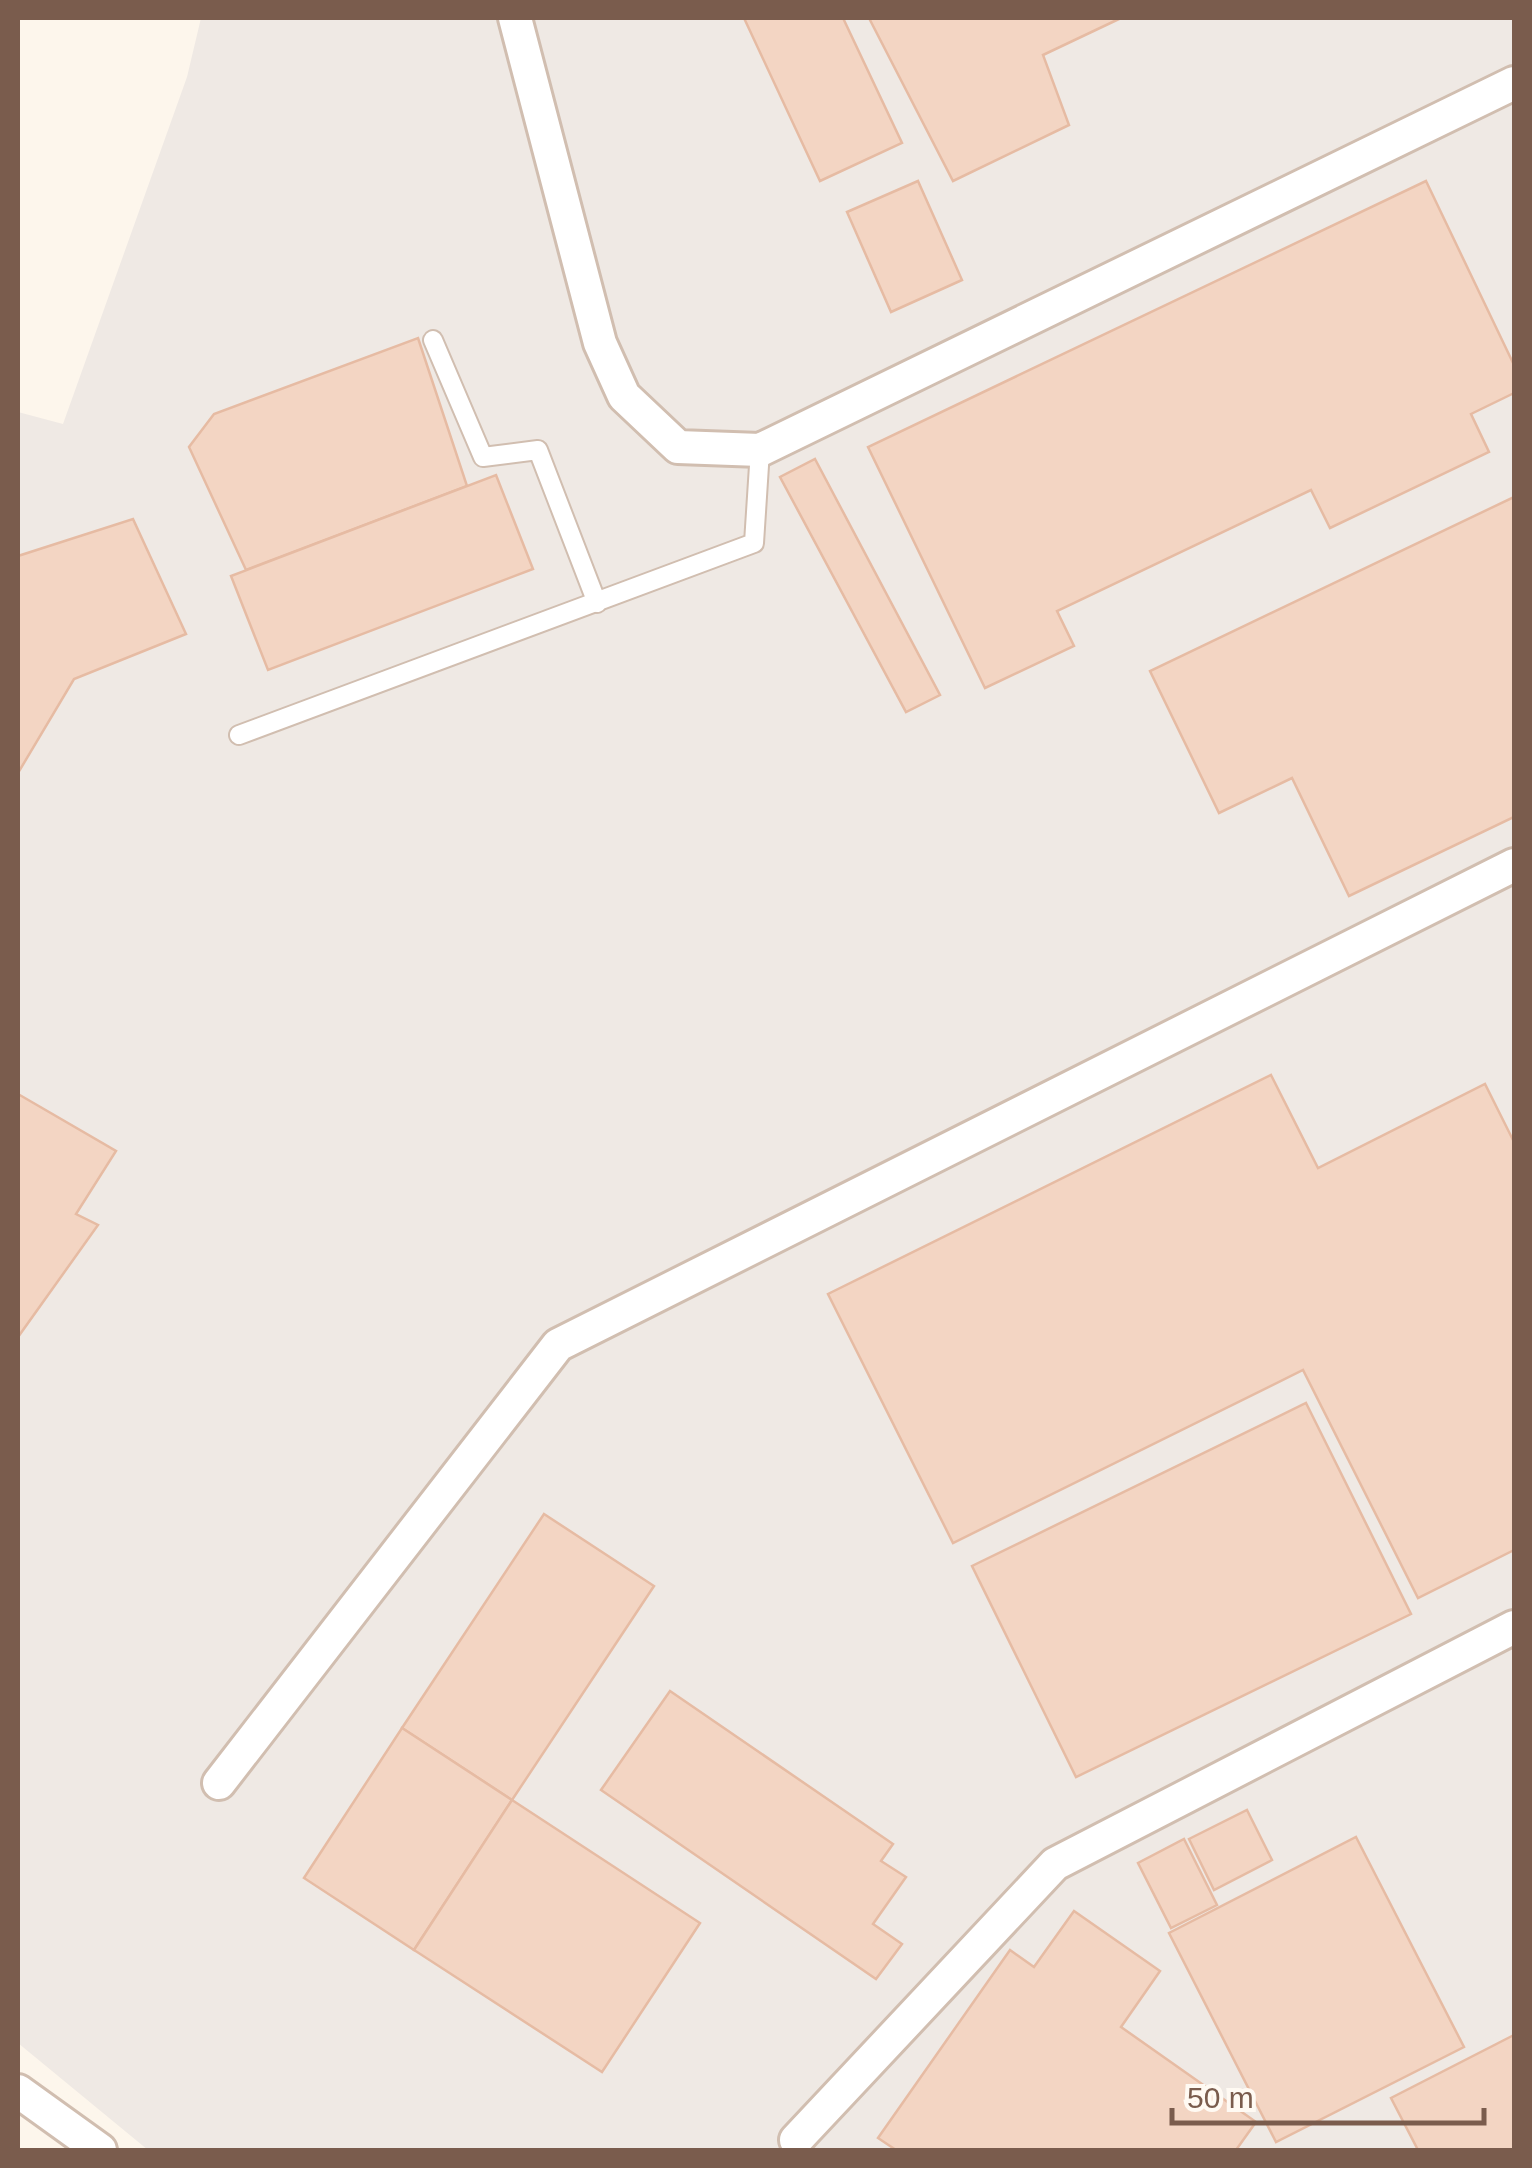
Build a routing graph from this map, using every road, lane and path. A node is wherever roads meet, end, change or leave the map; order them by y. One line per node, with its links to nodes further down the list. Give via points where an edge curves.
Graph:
1 (515, 18): 4 (street, via 600,343 624,396 678,448)
2 (1514, 83): 4 (street)
3 (433, 340): 5 (lane, via 483,457 538,450)
4 (760, 450): 5 (lane, via 754,544)
5 (597, 604): 6 (lane)
6 (239, 735)
7 (1514, 865): 9 (street, via 558,1345)
8 (1514, 1627): 11 (street, via 1055,1864)
9 (219, 1783)
10 (18, 2091): 12 (street)
11 (796, 2140)
12 (100, 2150)

